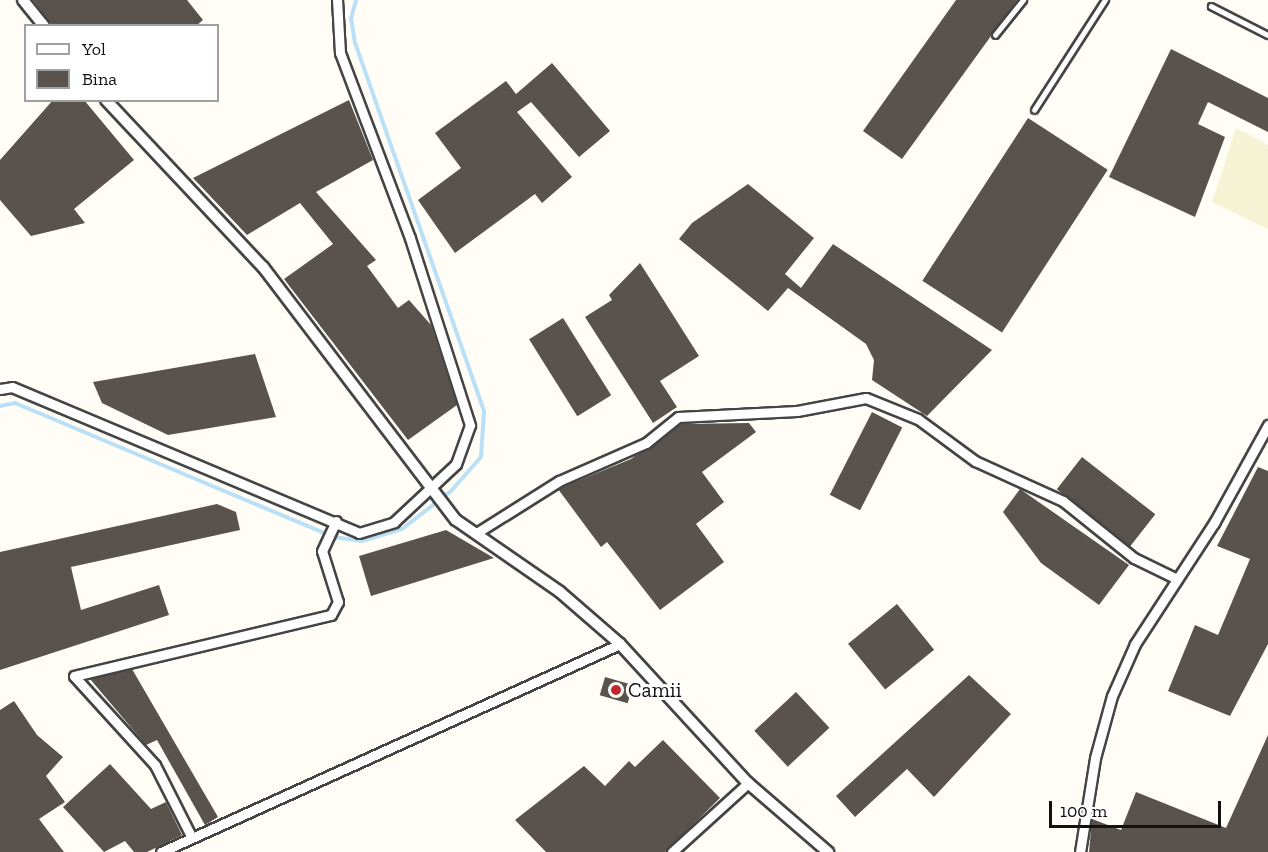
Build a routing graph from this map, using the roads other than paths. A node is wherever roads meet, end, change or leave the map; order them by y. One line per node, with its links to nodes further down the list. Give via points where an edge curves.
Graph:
1 (23, 0): 6 (street)
2 (337, 0): 13 (street, via 340,53 410,238 470,425 456,464)
3 (1023, 0): 7 (lane)
4 (1105, 0): 10 (lane)
5 (1211, 6): 8 (lane)
6 (42, 24)
7 (995, 35)
8 (1268, 35)
9 (108, 102): 13 (street, via 262,267)
10 (1034, 110)
11 (0, 389): 14 (street, via 12,387)
12 (1268, 425): 16 (street)
13 (432, 493): 14 (street, via 394,522 359,533); 15 (street)
14 (334, 525): 19 (street, via 322,551 338,602 331,615 75,675 155,765)
15 (478, 532): 16 (street, via 559,481 646,442 678,417 797,411 866,398 918,419 975,461 1063,501 1134,558); 17 (street, via 560,591)
16 (1177, 579): 23 (street, via 1135,644 1112,696)
17 (620, 644): 18 (street); 19 (street)
18 (748, 783): 21 (street); 22 (street)
19 (191, 836): 20 (street)
20 (161, 852)
21 (672, 852)
22 (828, 852)
23 (1080, 852)

